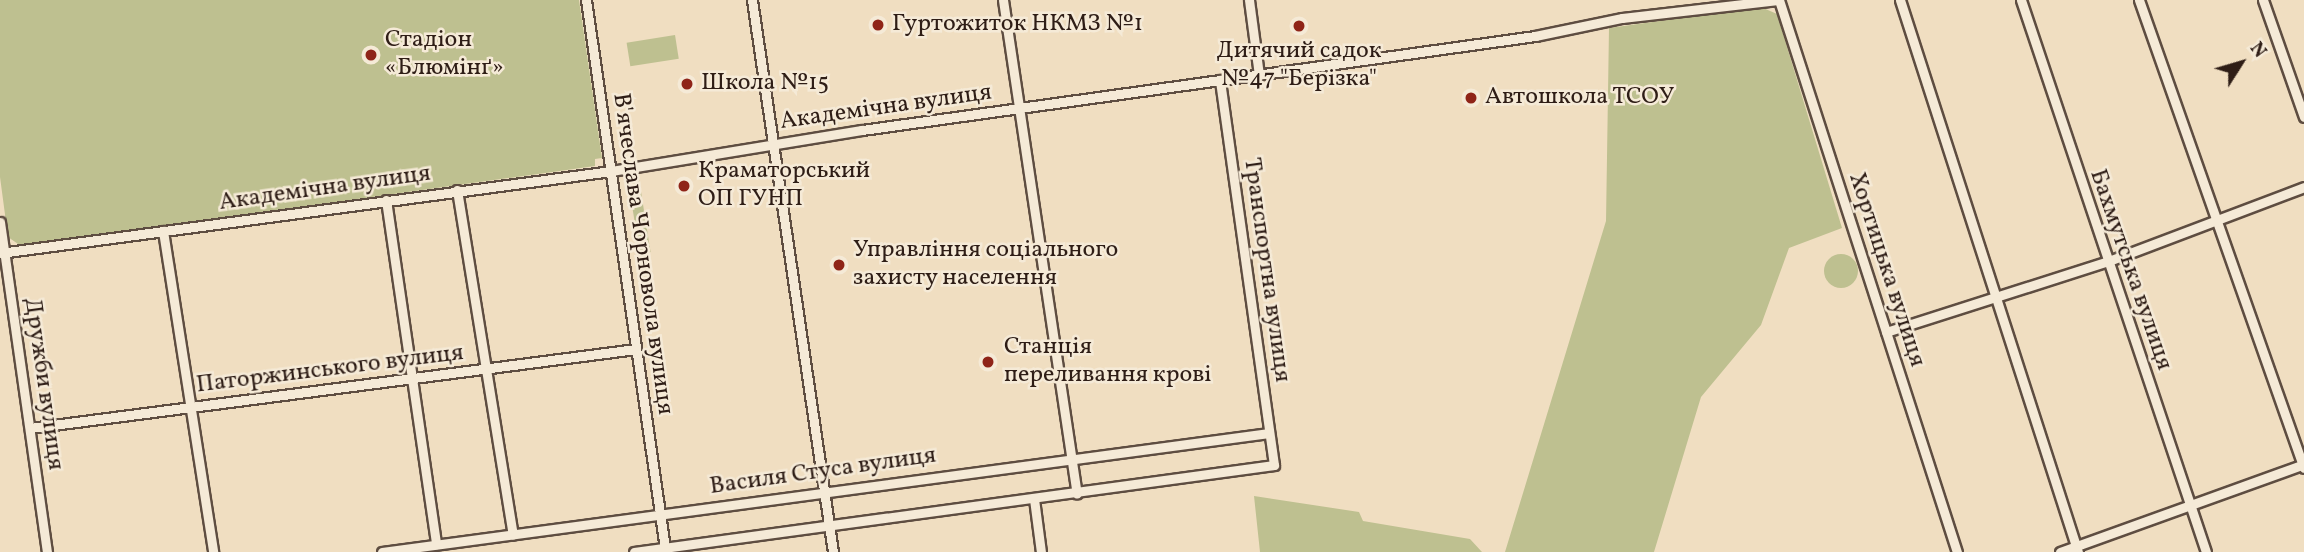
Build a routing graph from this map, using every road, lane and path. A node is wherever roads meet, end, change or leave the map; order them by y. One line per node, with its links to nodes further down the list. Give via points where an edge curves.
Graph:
1 (586, 0): 15 (street, В'ячеслава Чорновола вулиця)
2 (752, 0): 14 (street)
3 (1003, 0): 12 (street)
4 (1249, 0): 10 (street)
5 (1779, 0): 10 (street, Академічна вулиця, via 1588,24); 25 (street, Хортицька вулиця)
6 (1900, 0): 24 (street)
7 (2021, 0): 23 (street, Бахмутська вулиця)
8 (2138, 0): 19 (street)
9 (2263, 0): 13 (street)
10 (1259, 75): 11 (street, Академічна вулиця)
11 (1220, 80): 12 (street, Академічна вулиця); 31 (street, Транспортна вулиця)
12 (1020, 108): 14 (street, Академічна вулиця); 32 (street)
13 (2304, 117)
14 (773, 144): 15 (street, Академічна вулиця); 34 (street)
15 (611, 171): 17 (street, Академічна вулиця); 26 (street, В'ячеслава Чорновола вулиця)
16 (2304, 187): 19 (street)
17 (457, 190): 18 (street, Академічна вулиця); 27 (street)
18 (386, 200): 21 (street, Академічна вулиця); 28 (street)
19 (2212, 219): 23 (street); 33 (street)
20 (0, 222): 22 (street, Дружби вулиця)
21 (163, 231): 22 (street, Академічна вулиця); 29 (street)
22 (2, 253): 30 (street, Дружби вулиця)
23 (2106, 262): 24 (street); 37 (street, Бахмутська вулиця)
24 (1995, 298): 25 (street); 43 (street)
25 (1886, 332): 50 (street, Хортицька вулиця)
26 (636, 349): 27 (street, Паторжинського вулиця); 38 (street, В'ячеслава Чорновола вулиця)
27 (486, 369): 28 (street, Паторжинського вулиця); 40 (street)
28 (413, 379): 29 (street, Паторжинського вулиця); 41 (street)
29 (191, 407): 30 (street, Паторжинського вулиця); 45 (street)
30 (30, 428): 44 (street, Дружби вулиця)
31 (1269, 433): 32 (street, Василя Стуса вулиця); 35 (street, Транспортна вулиця, via 1274,465)
32 (1071, 457): 34 (street, Василя Стуса вулиця); 35 (street)
33 (2304, 466): 37 (street)
34 (824, 491): 38 (street, Василя Стуса вулиця); 39 (street)
35 (1076, 493): 36 (street)
36 (1034, 499): 39 (street); 49 (street)
37 (2191, 508): 43 (street); 52 (street, Бахмутська вулиця)
38 (660, 513): 40 (street, Василя Стуса вулиця); 42 (street, В'ячеслава Чорновола вулиця)
39 (829, 527): 42 (street); 48 (street)
40 (513, 534): 41 (street, Василя Стуса вулиця)
41 (436, 544): 46 (street, Василя Стуса вулиця)
42 (665, 548): 47 (street)
43 (2077, 550): 51 (street)
44 (47, 552)
45 (213, 552)
46 (382, 552)
47 (634, 552)
48 (832, 552)
49 (1041, 552)
50 (1957, 552)
51 (2060, 552)
52 (2206, 552)

